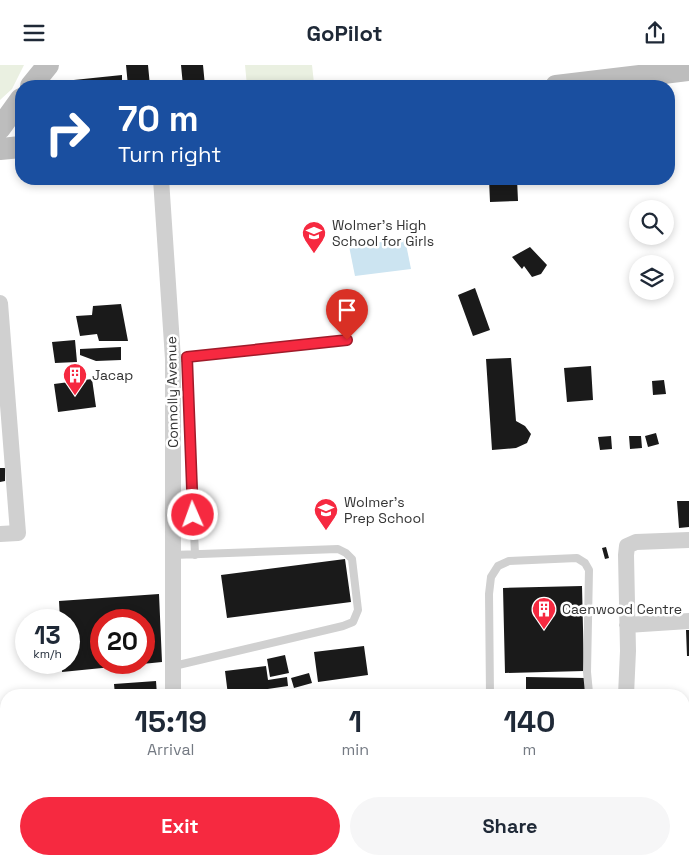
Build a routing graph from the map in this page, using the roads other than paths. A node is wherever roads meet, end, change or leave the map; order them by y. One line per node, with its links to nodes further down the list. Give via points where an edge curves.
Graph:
1 (48, 65): 3 (main road)
2 (689, 70): 4 (main road)
3 (36, 80)
4 (606, 80)
5 (15, 107): 6 (main road)
6 (0, 128)
7 (15, 148): 8 (main road)
8 (0, 149)
9 (162, 185): 12 (street, Connolly Avenue)
10 (0, 303): 13 (street, via 18,533)
11 (347, 340): 12 (lane)
12 (180, 358): 15 (street, Connolly Avenue); 16 (lane)
13 (0, 535)
14 (689, 540): 18 (street, via 636,542 627,546)
15 (173, 555): 16 (lane); 19 (street, Connolly Avenue)
16 (195, 555): 19 (lane, via 338,549 352,559 358,610 353,622 343,626)
17 (689, 621): 18 (street)
18 (627, 625): 23 (street)
19 (174, 666): 20 (street, Connolly Avenue)
20 (174, 689)
21 (490, 689): 22 (lane, via 489,594 491,577 498,566 509,561 577,558 585,563 588,570)
22 (589, 689)
23 (626, 689)

